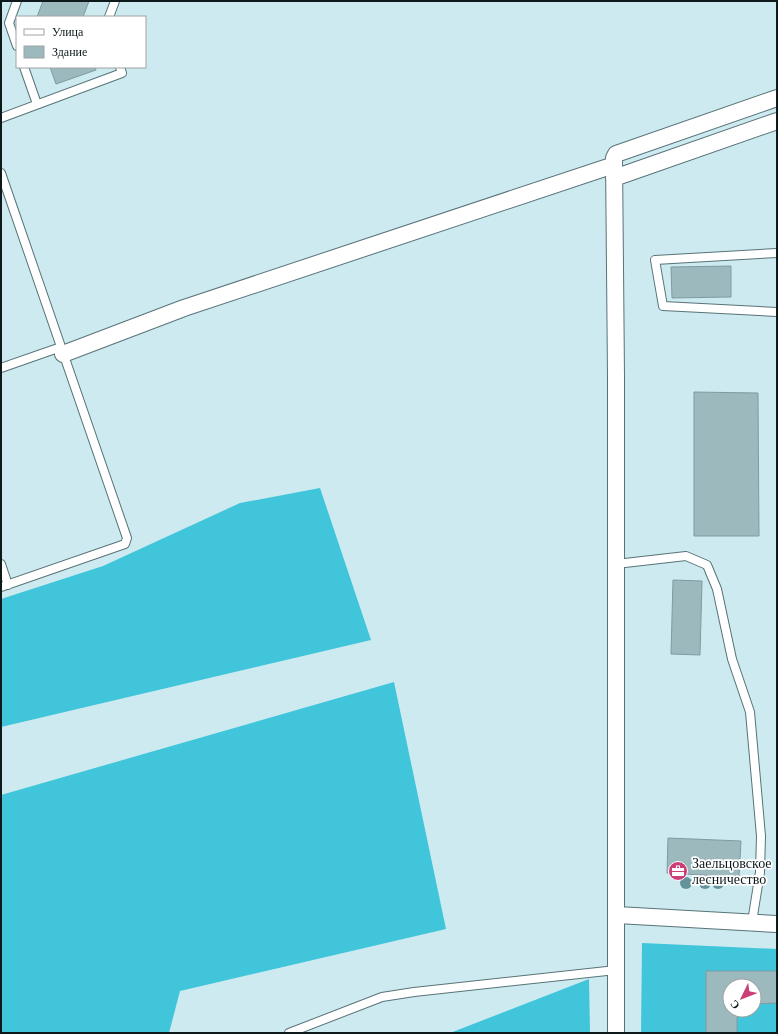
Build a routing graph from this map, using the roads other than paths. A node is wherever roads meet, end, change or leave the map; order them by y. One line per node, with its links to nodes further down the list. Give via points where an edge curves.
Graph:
1 (17, 1): 4 (lane, via 9,24)
2 (115, 1): 3 (lane)
3 (109, 16)
4 (16, 43)
5 (24, 68): 8 (lane)
6 (120, 68): 8 (lane, via 122,73)
7 (777, 98): 11 (street)
8 (37, 104): 9 (lane)
9 (1, 118)
10 (777, 121): 11 (street)
11 (614, 166): 15 (street); 18 (street)
12 (1, 173): 15 (lane)
13 (777, 253): 14 (lane, via 655,260 663,306)
14 (777, 312)
15 (62, 350): 16 (lane); 19 (lane, via 127,542)
16 (1, 368)
17 (1, 564): 19 (lane)
18 (616, 564): 20 (street); 21 (lane, via 686,556 707,565 717,589 732,659 751,719 761,836 760,872)
19 (5, 586)
20 (617, 915): 21 (street); 23 (street)
21 (752, 922): 22 (street)
22 (777, 924)
23 (616, 970): 24 (lane, via 382,997); 25 (street)
24 (289, 1033)
25 (616, 1033)

